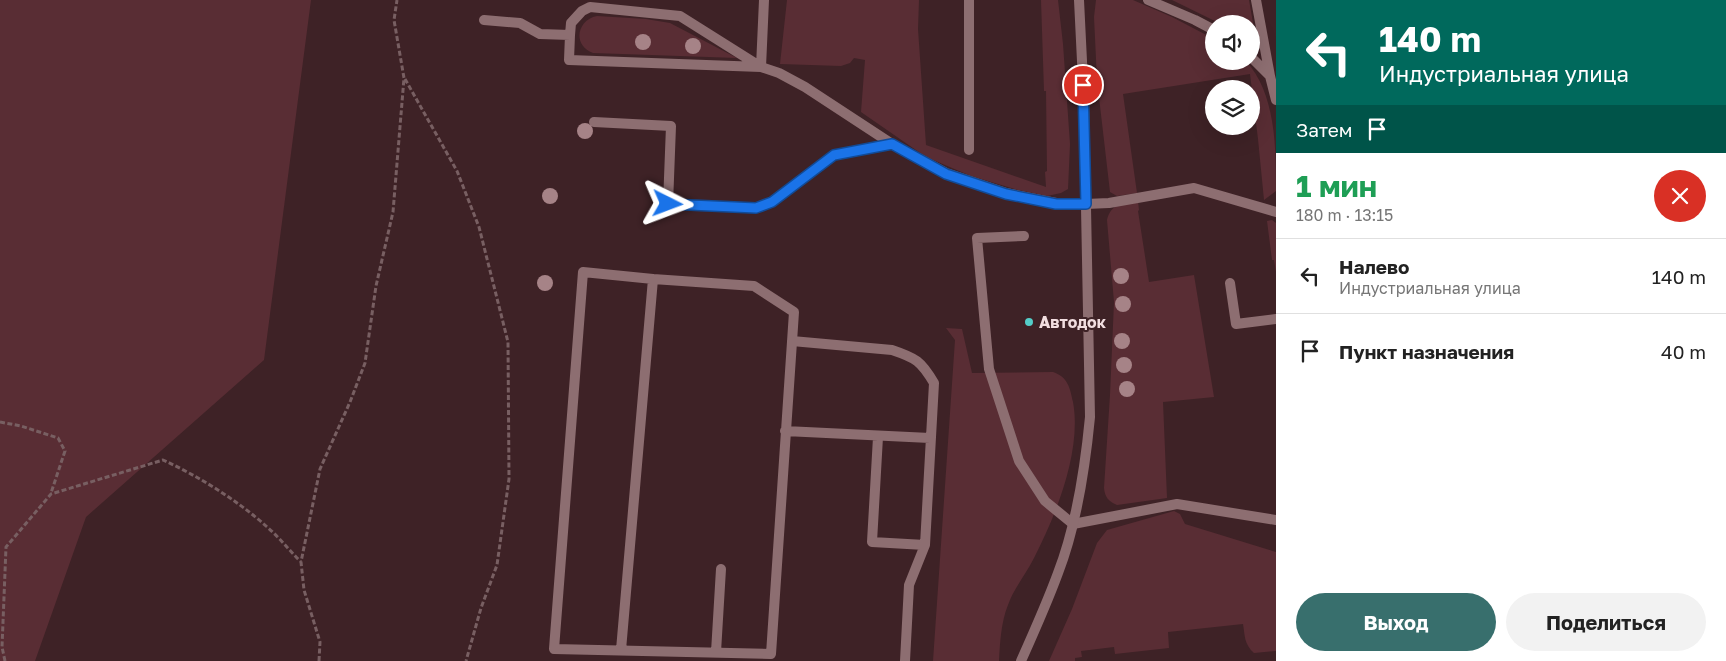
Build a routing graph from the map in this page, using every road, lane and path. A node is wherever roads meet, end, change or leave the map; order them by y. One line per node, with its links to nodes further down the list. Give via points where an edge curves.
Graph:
1 (397, 0): 14 (path, via 394,20)
2 (764, 0): 12 (street)
3 (969, 0): 18 (street)
4 (1079, 0): 19 (street)
5 (1148, 0): 9 (street)
6 (1256, 0): 13 (street)
7 (600, 4): 10 (street, via 576,16 571,23); 12 (street, via 680,16)
8 (484, 20): 10 (street, via 520,23 540,34)
9 (1205, 25)
10 (570, 35): 12 (street, via 570,60)
11 (1260, 65): 13 (street)
12 (761, 66): 17 (street, via 804,87)
13 (1270, 76): 15 (street)
14 (404, 78): 34 (path, via 393,212 376,286 365,363 320,469); 42 (path, via 457,171 479,227 508,342 509,479 497,565)
15 (1276, 100)
16 (594, 122): 17 (street, via 671,126 668,204 756,208 772,202 834,155)
17 (892, 144): 19 (street, via 946,174 1006,194 1056,204)
18 (969, 150)
19 (1086, 204): 20 (street, via 1194,188); 32 (street, via 1090,417 1087,450)
20 (1276, 212)
21 (1024, 236): 32 (street, via 977,238 989,369 1019,461 1045,501)
22 (653, 278): 25 (street, via 754,286 794,312); 36 (street); 36 (street, via 583,272 582,282 554,649)
23 (1230, 283): 24 (street, via 1236,324)
24 (1276, 318)
25 (792, 341): 27 (street); 29 (street, via 892,350 919,361 934,383)
26 (0, 422): 30 (path, via 58,438 65,451)
27 (785, 431): 28 (street); 39 (street)
28 (878, 437): 29 (street); 33 (street, via 872,542)
29 (930, 438): 33 (street)
30 (51, 494): 34 (path, via 163,460 237,504 266,526); 40 (path, via 6,547 2,647)
31 (1276, 520): 32 (street, via 1177,504)
32 (1072, 524): 44 (street, via 1059,572)
33 (925, 546): 43 (street, via 909,585)
34 (301, 562): 41 (path, via 304,590 320,642)
35 (721, 569): 37 (street)
36 (621, 650): 38 (street)
37 (716, 652): 38 (street); 39 (street)
38 (638, 656)
39 (771, 657)
40 (5, 661)
41 (319, 661)
42 (466, 661)
43 (905, 661)
44 (1021, 661)

